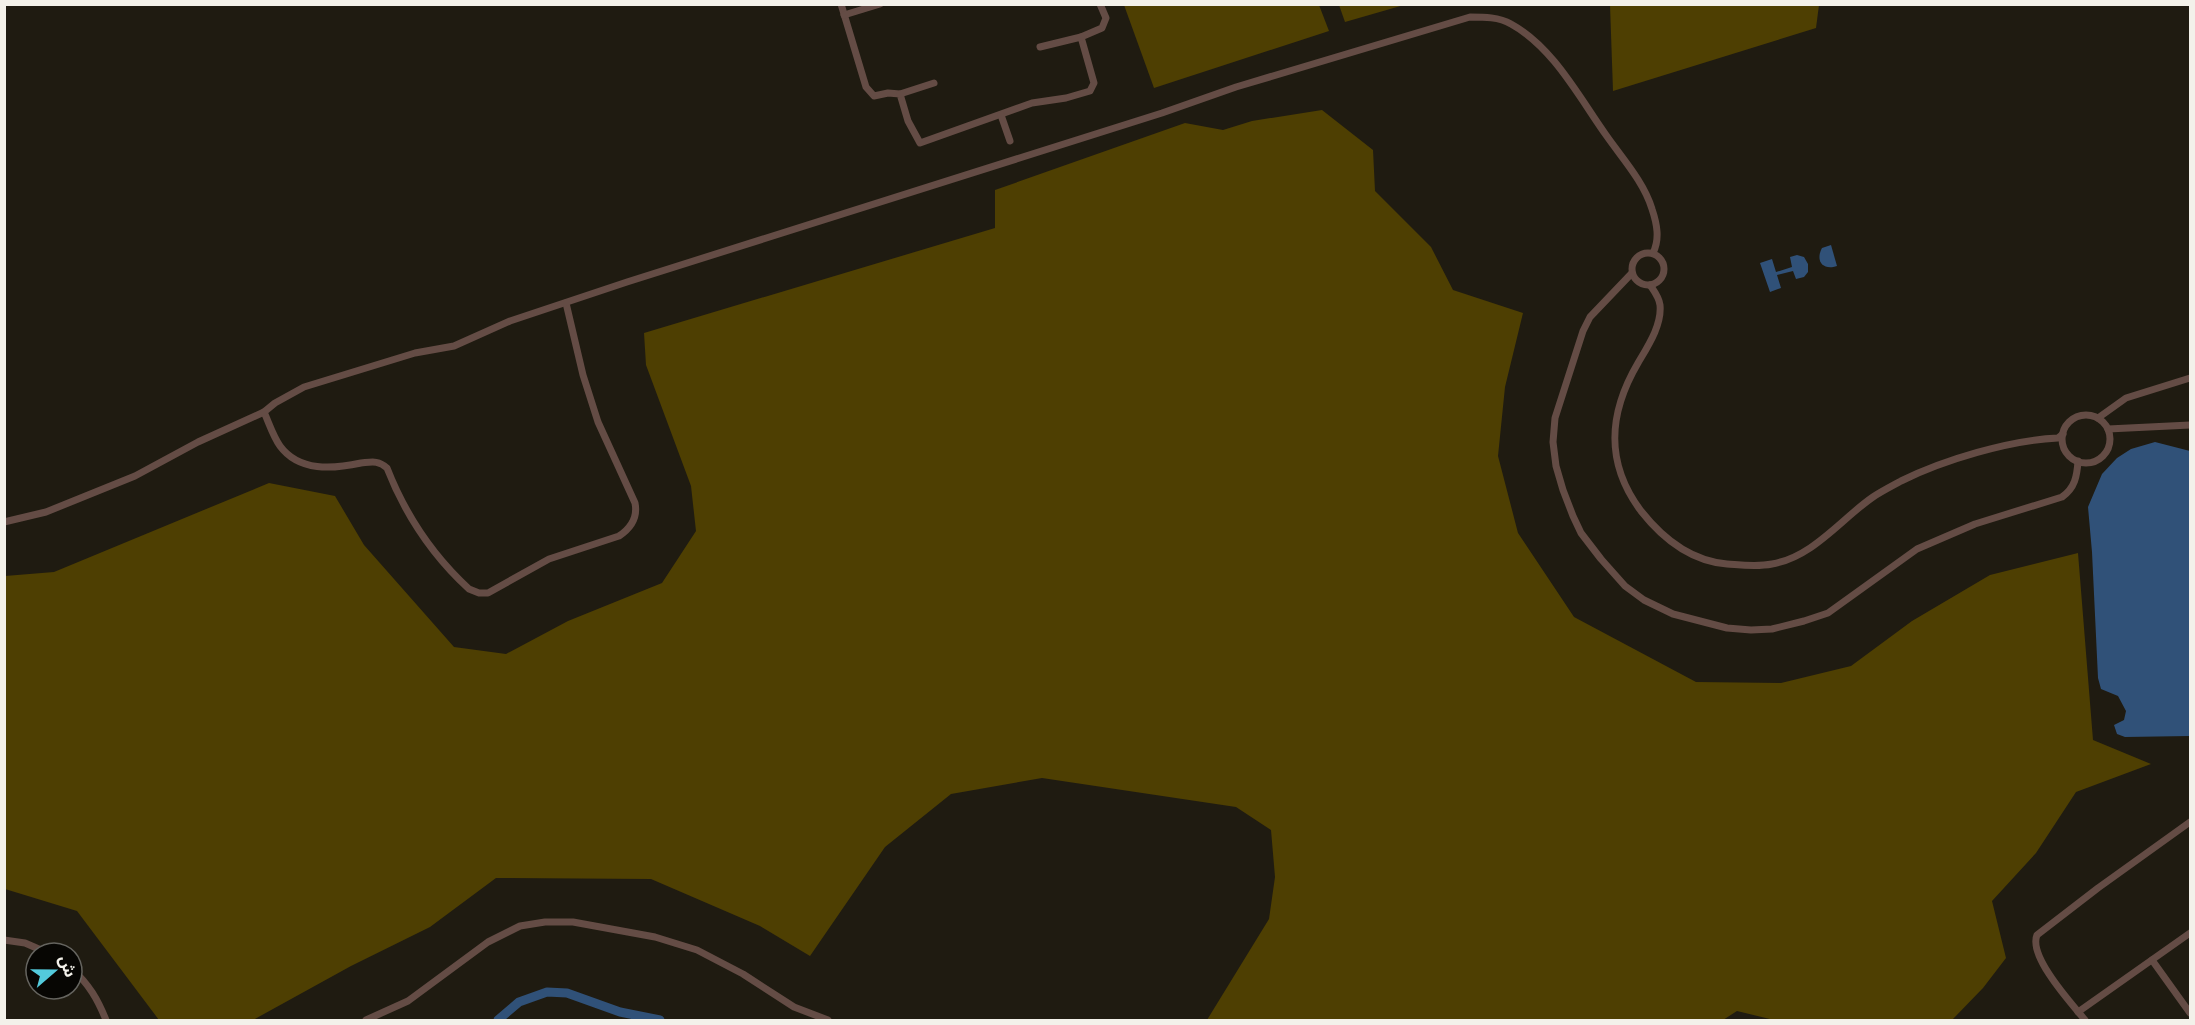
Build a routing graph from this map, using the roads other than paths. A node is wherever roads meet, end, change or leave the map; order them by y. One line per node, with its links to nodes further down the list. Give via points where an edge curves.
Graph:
1 (841, 4): 4 (street)
2 (880, 4): 4 (street)
3 (1100, 4): 5 (street, via 1106,18 1102,28)
4 (844, 15): 8 (street, via 866,87 874,96)
5 (1081, 37): 6 (street); 9 (street, via 1094,83 1090,91 1032,103)
6 (1040, 46)
7 (934, 83): 8 (street)
8 (900, 94): 9 (street, via 920,142)
9 (1001, 115): 10 (street)
10 (1010, 141)
11 (1653, 253): 12 (street, via 1643,253 1635,259); 13 (street, via 1662,260 1664,270 1660,280); 14 (street, via 1658,243 1652,207 1630,168 1552,61 1511,24 1495,18 1470,17 1236,87)
12 (1632, 273): 13 (street, via 1641,283); 21 (street, via 1590,317 1583,331 1555,418 1553,442 1561,482 1581,533 1625,586 1673,615 1751,630 1828,613 1917,549 1975,524 2062,497 2074,484)
13 (1650, 285): 20 (street, via 1658,296 1660,315 1654,336 1622,394 1616,413 1615,447 1623,480 1636,504 1667,538 1700,560 1750,566 1774,564 1812,546 1873,498 1903,480 1997,448)
14 (566, 303): 16 (street, via 510,321 454,346 415,353 304,387); 16 (street, via 589,395 635,503 636,516 619,536 549,559 488,593 469,589 420,534 381,463 327,468 298,461 279,446)
15 (2190, 378): 17 (street, via 2126,398)
16 (264, 412): 22 (street, via 88,496)
17 (2098, 418): 19 (street); 20 (street, via 2077,417)
18 (2190, 426): 19 (street)
19 (2108, 429): 21 (street, via 2106,452 2093,462)
20 (2063, 434): 21 (street, via 2067,453)
21 (2078, 461)
22 (4, 522)
23 (2190, 822): 29 (street, via 2037,935 2034,942 2038,956)
24 (2190, 933): 27 (street)
25 (4, 940): 26 (street)
26 (24, 943)
27 (2152, 960): 29 (street); 30 (street)
28 (84, 980): 31 (street)
29 (2078, 1012): 34 (street)
30 (2190, 1013)
31 (106, 1020)
32 (366, 1020): 33 (street, via 408,1001 488,942 520,926 573,922 655,937 697,950 794,1007)
33 (828, 1020)
34 (2085, 1020)

